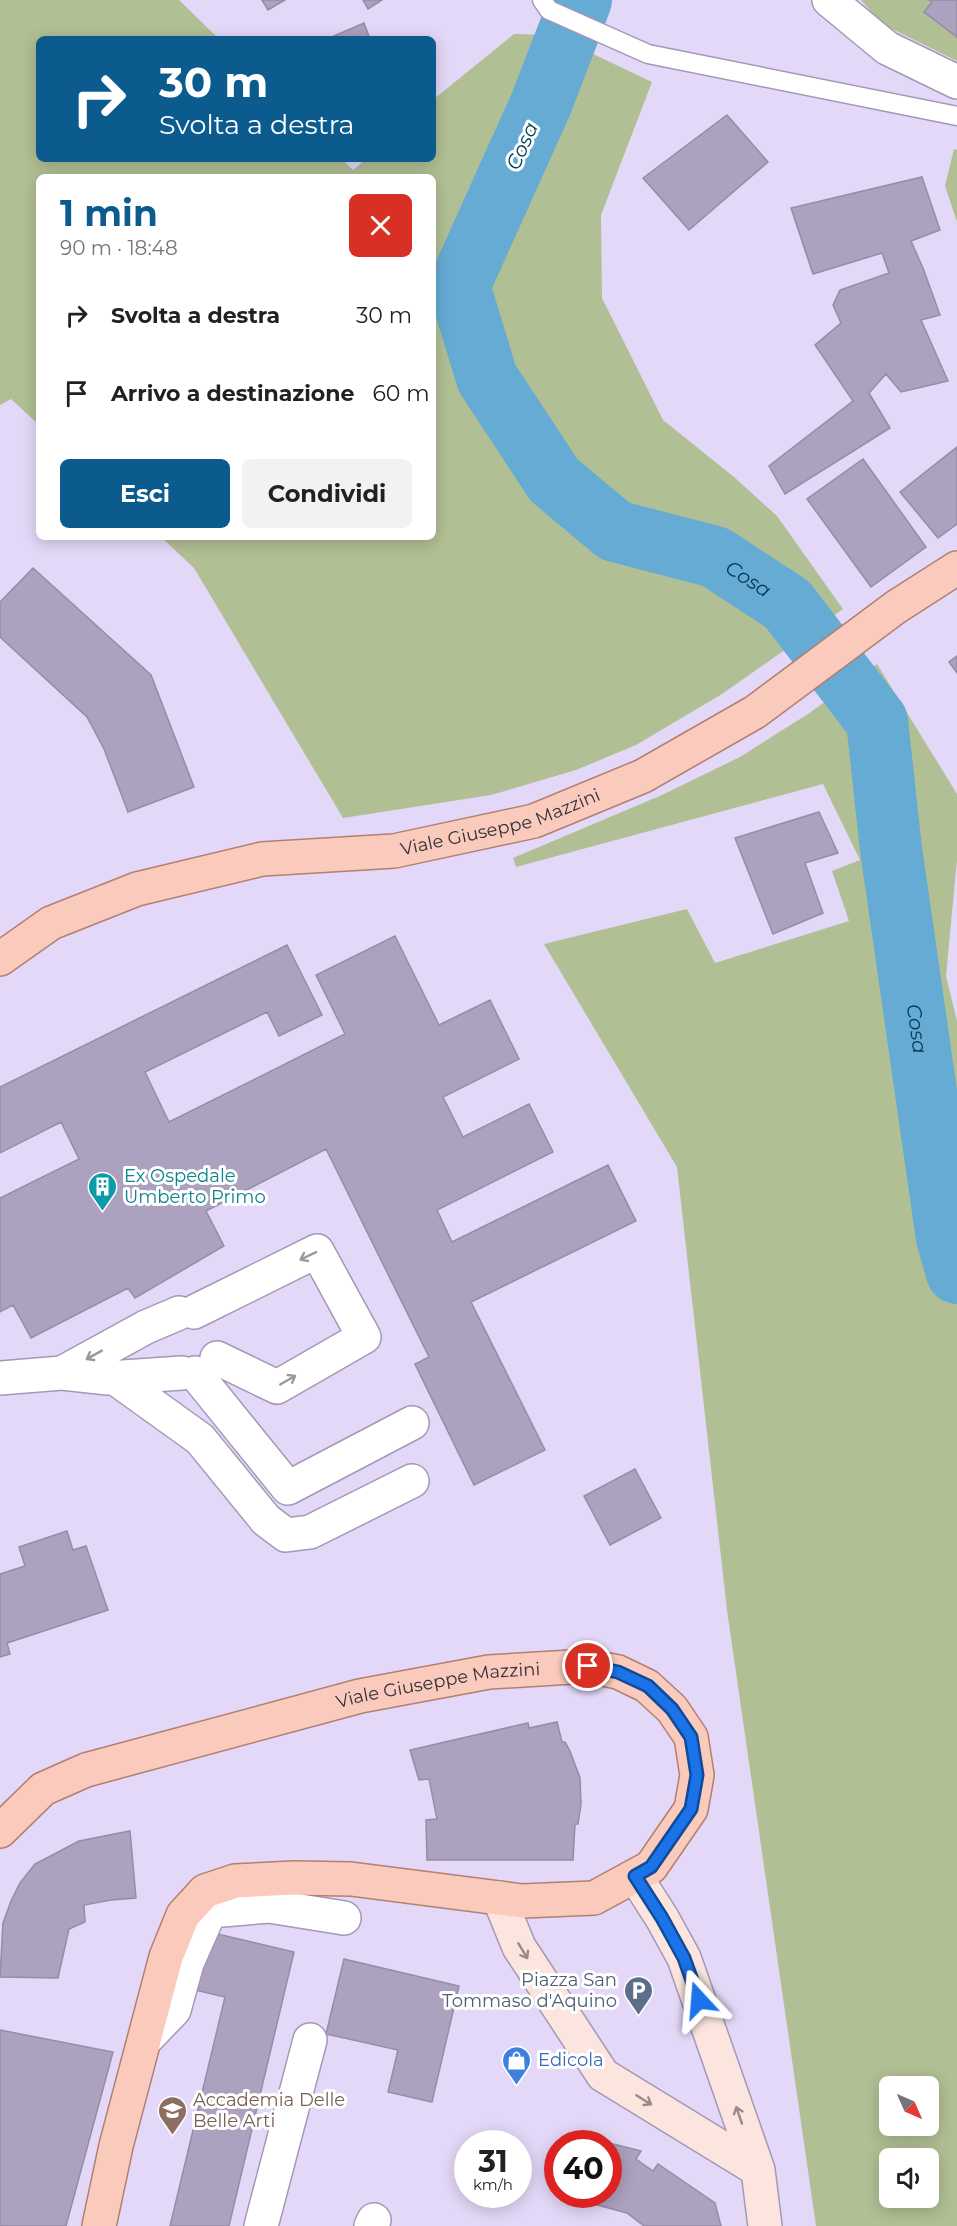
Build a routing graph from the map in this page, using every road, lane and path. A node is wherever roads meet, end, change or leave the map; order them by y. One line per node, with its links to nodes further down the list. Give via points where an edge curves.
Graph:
1 (829, 0): 3 (street, via 887,48)
2 (546, 5): 4 (lane, via 648,54)
3 (957, 82)
4 (957, 116)
5 (957, 568): 6 (main road, Viale Giuseppe Mazzini, via 896,607 755,712 643,776 534,821 394,851 262,860 137,889 51,923)
6 (0, 959)
7 (187, 1312): 8 (street, via 204,1314 212,1320 221,1338 221,1348); 8 (street, via 164,1326 159,1344 166,1362); 8 (street, one-way to 7, via 277,1387 364,1337 317,1251); 9 (street, one-way to 9, via 146,1327)
8 (198, 1368): 11 (street); 12 (street, via 288,1488)
9 (62, 1373): 10 (street); 11 (street)
10 (0, 1378)
11 (115, 1378): 13 (street, via 200,1439 266,1520 286,1535 310,1532)
12 (412, 1423)
13 (412, 1481)
14 (0, 1832): 15 (main road, Viale Giuseppe Mazzini, via 43,1789 86,1770 360,1696 489,1672 588,1666 618,1672 648,1686 672,1709 691,1737 697,1775 691,1809 651,1867)
15 (635, 1876): 16 (main road, Viale Giuseppe Mazzini, via 594,1898); 20 (street, one-way to 15, via 684,1958)
16 (499, 1898): 18 (main road, Viale Giuseppe Mazzini, via 340,1879 235,1881 205,1891 183,1916 154,2000); 20 (street, one-way to 20, via 519,1947 603,2074)
17 (344, 1918): 18 (street, Viale Giuseppe Mazzini, via 269,1906 210,1911 187,1963 174,2010)
18 (145, 2040): 21 (main road, Viale Giuseppe Mazzini)
19 (310, 2040): 22 (street)
20 (758, 2170): 23 (street)
21 (99, 2226)
22 (261, 2226)
23 (765, 2226)

